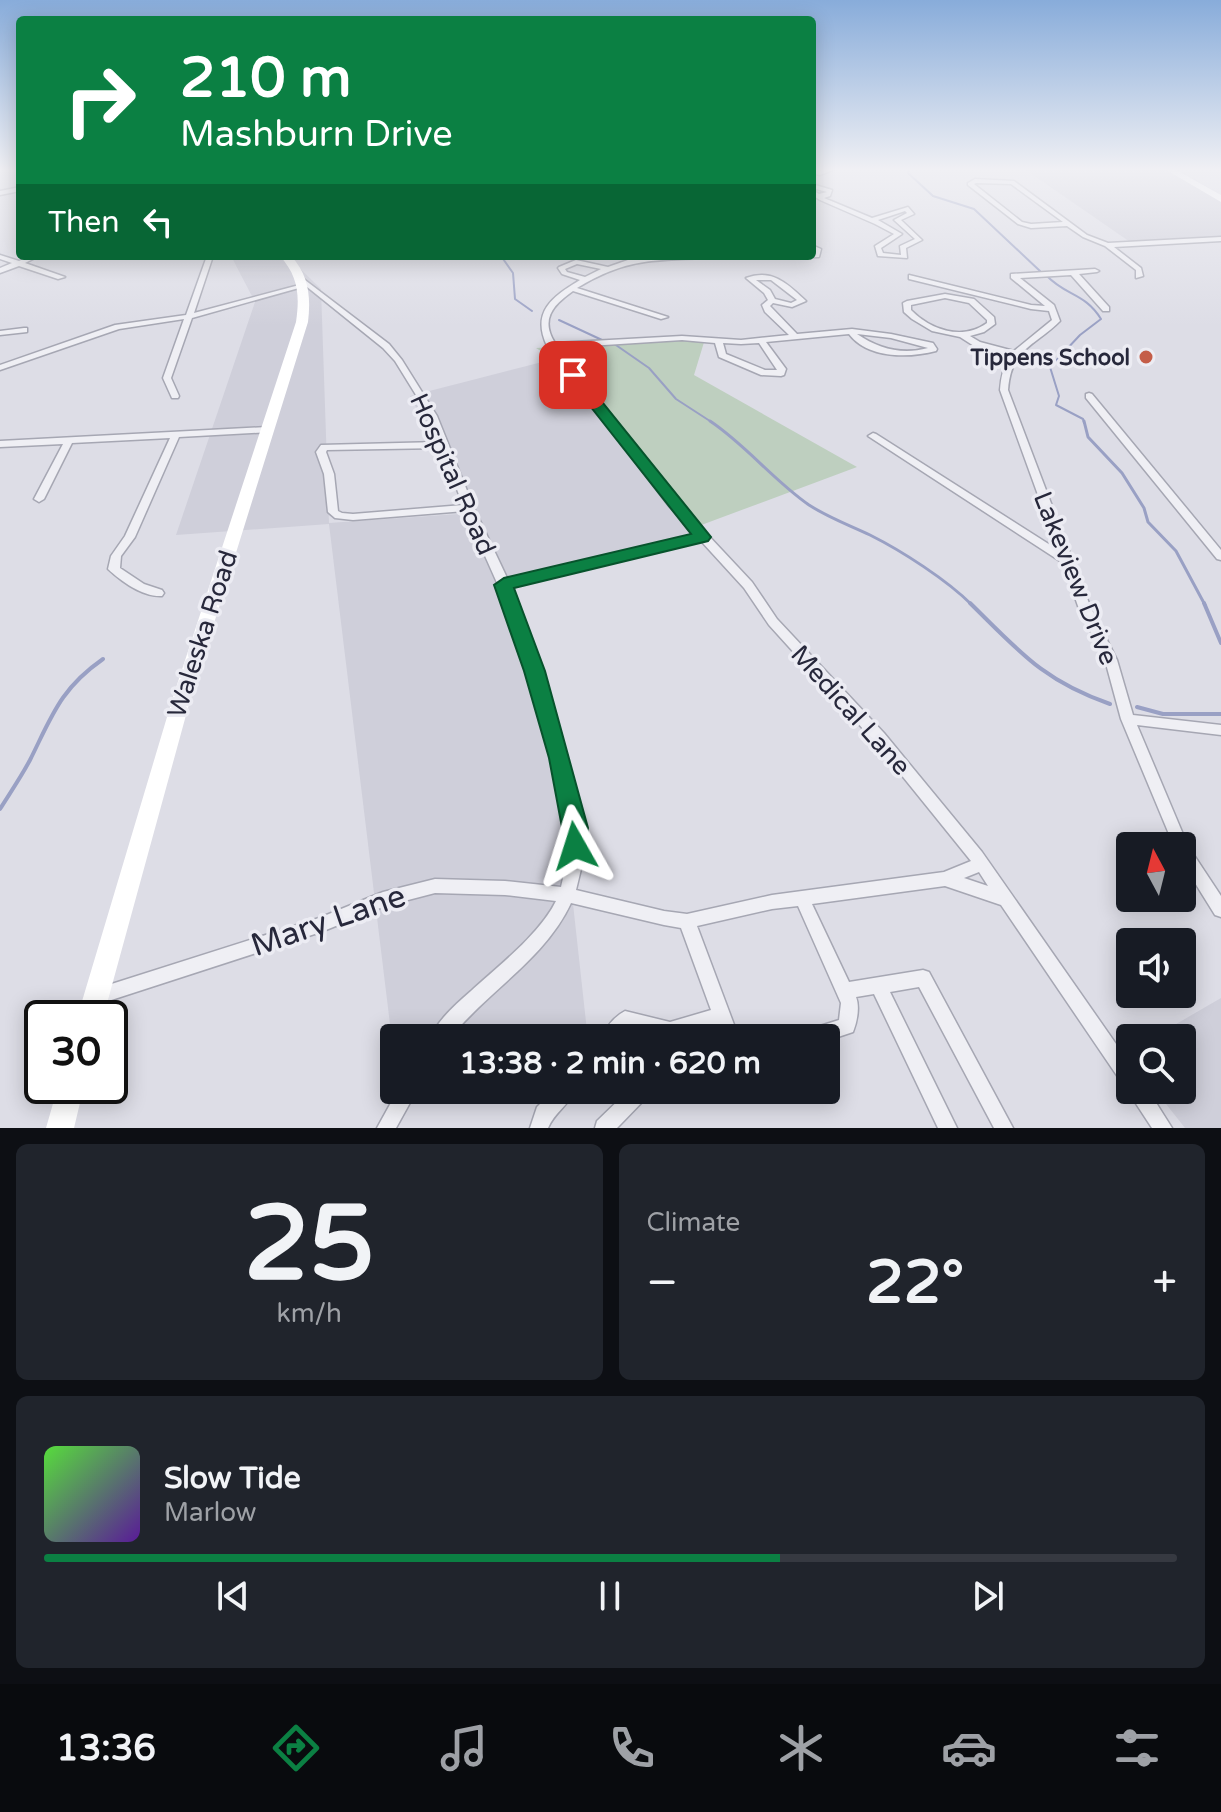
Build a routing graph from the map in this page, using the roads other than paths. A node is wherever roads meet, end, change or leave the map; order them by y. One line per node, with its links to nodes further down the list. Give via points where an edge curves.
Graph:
1 (880, 221): 2 (street, via 899,236 877,247 877,252 892,258 905,257 902,247 919,240)
2 (898, 221)
3 (1017, 221): 5 (street, via 1031,226)
4 (1064, 221): 5 (street)
5 (1069, 224): 7 (street)
6 (1221, 239): 7 (street)
7 (1107, 245): 18 (street, via 1139,269)
8 (0, 257): 13 (street)
9 (25, 260): 13 (street)
10 (208, 260): 27 (street)
11 (290, 260): 22 (main road)
12 (639, 260): 14 (street)
13 (19, 262): 15 (street); 19 (street)
14 (609, 269): 21 (street); 21 (street, via 576,262 561,268)
15 (0, 271)
16 (1095, 271): 17 (street)
17 (1073, 272): 25 (street, via 1014,276); 26 (street)
18 (1139, 276)
19 (61, 277)
20 (912, 277): 25 (street)
21 (587, 280): 23 (street)
22 (302, 282): 27 (street); 41 (main road, Waleska Road, via 302,322); 46 (street, Hospital Road, via 386,346 433,416)
23 (573, 289): 28 (street); 36 (street, via 546,313 544,330)
24 (772, 301): 24 (street, via 802,301 773,278 750,278); 33 (street, via 768,310)
25 (1052, 309): 37 (street, via 1056,321)
26 (1106, 309)
27 (191, 316): 38 (street, via 106,330); 39 (street, via 167,378)
28 (664, 317)
29 (24, 330): 31 (street)
30 (852, 331): 30 (street, via 891,336 933,349 881,352); 33 (street)
31 (0, 333)
32 (964, 334): 32 (street, via 985,331 991,324 971,301 945,296 907,303 913,318 925,326); 37 (street, via 977,344)
33 (794, 335): 35 (street)
34 (718, 340): 35 (street); 35 (street, via 722,355 764,373 781,373); 36 (street)
35 (761, 340)
36 (551, 346): 49 (street, Medical Lane)
37 (1014, 352): 51 (street, Lakeview Drive, via 1004,390)
38 (0, 368)
39 (175, 396)
40 (1089, 396): 50 (street)
41 (267, 430): 42 (street); 67 (main road, Waleska Road, via 160,769)
42 (176, 434): 44 (street); 53 (street, via 114,569)
43 (873, 436): 51 (street)
44 (69, 440): 45 (street); 47 (street)
45 (0, 444)
46 (445, 445): 48 (street, Hospital Road); 48 (street, via 324,447 333,512 353,517)
47 (39, 499)
48 (469, 508): 52 (street, Hospital Road)
49 (702, 537): 52 (street); 57 (street, Medical Lane)
50 (1221, 557)
51 (1067, 561): 54 (street, Lakeview Drive, via 1111,660)
52 (504, 585): 60 (street, Hospital Road, via 534,671 576,828)
53 (158, 593)
54 (1128, 719): 55 (street); 56 (street, Lakeview Drive)
55 (1221, 730)
56 (1175, 832)
57 (982, 864): 59 (street); 62 (street, Medical Lane)
58 (1196, 871): 63 (street, Lakeview Drive)
59 (945, 879): 61 (street); 62 (street)
60 (567, 895): 64 (street, Mary Lane); 67 (street, Mary Lane, via 465,886 411,891); 70 (street, Hospital Road, via 528,950)
61 (802, 898): 64 (street); 66 (street)
62 (1006, 899): 76 (street, Medical Lane)
63 (1221, 910)
64 (687, 921): 69 (street)
65 (878, 985): 66 (street); 86 (street); 87 (street, via 923,978)
66 (845, 991): 75 (street, via 850,1003 847,1026)
67 (96, 997): 68 (main road, Waleska Road)
68 (95, 1000)
69 (721, 1015): 73 (street); 74 (street)
70 (450, 1024)
71 (622, 1024): 72 (street)
72 (641, 1024)
73 (692, 1024)
74 (725, 1024)
75 (840, 1028)
76 (1116, 1060)
77 (66, 1104): 82 (main road)
78 (400, 1104): 83 (street)
79 (553, 1104): 84 (street)
80 (628, 1104): 85 (street)
81 (1147, 1104): 88 (street)
82 (60, 1128)
83 (386, 1128)
84 (539, 1128)
85 (604, 1128)
86 (948, 1128)
87 (1004, 1128)
88 (1163, 1128)

